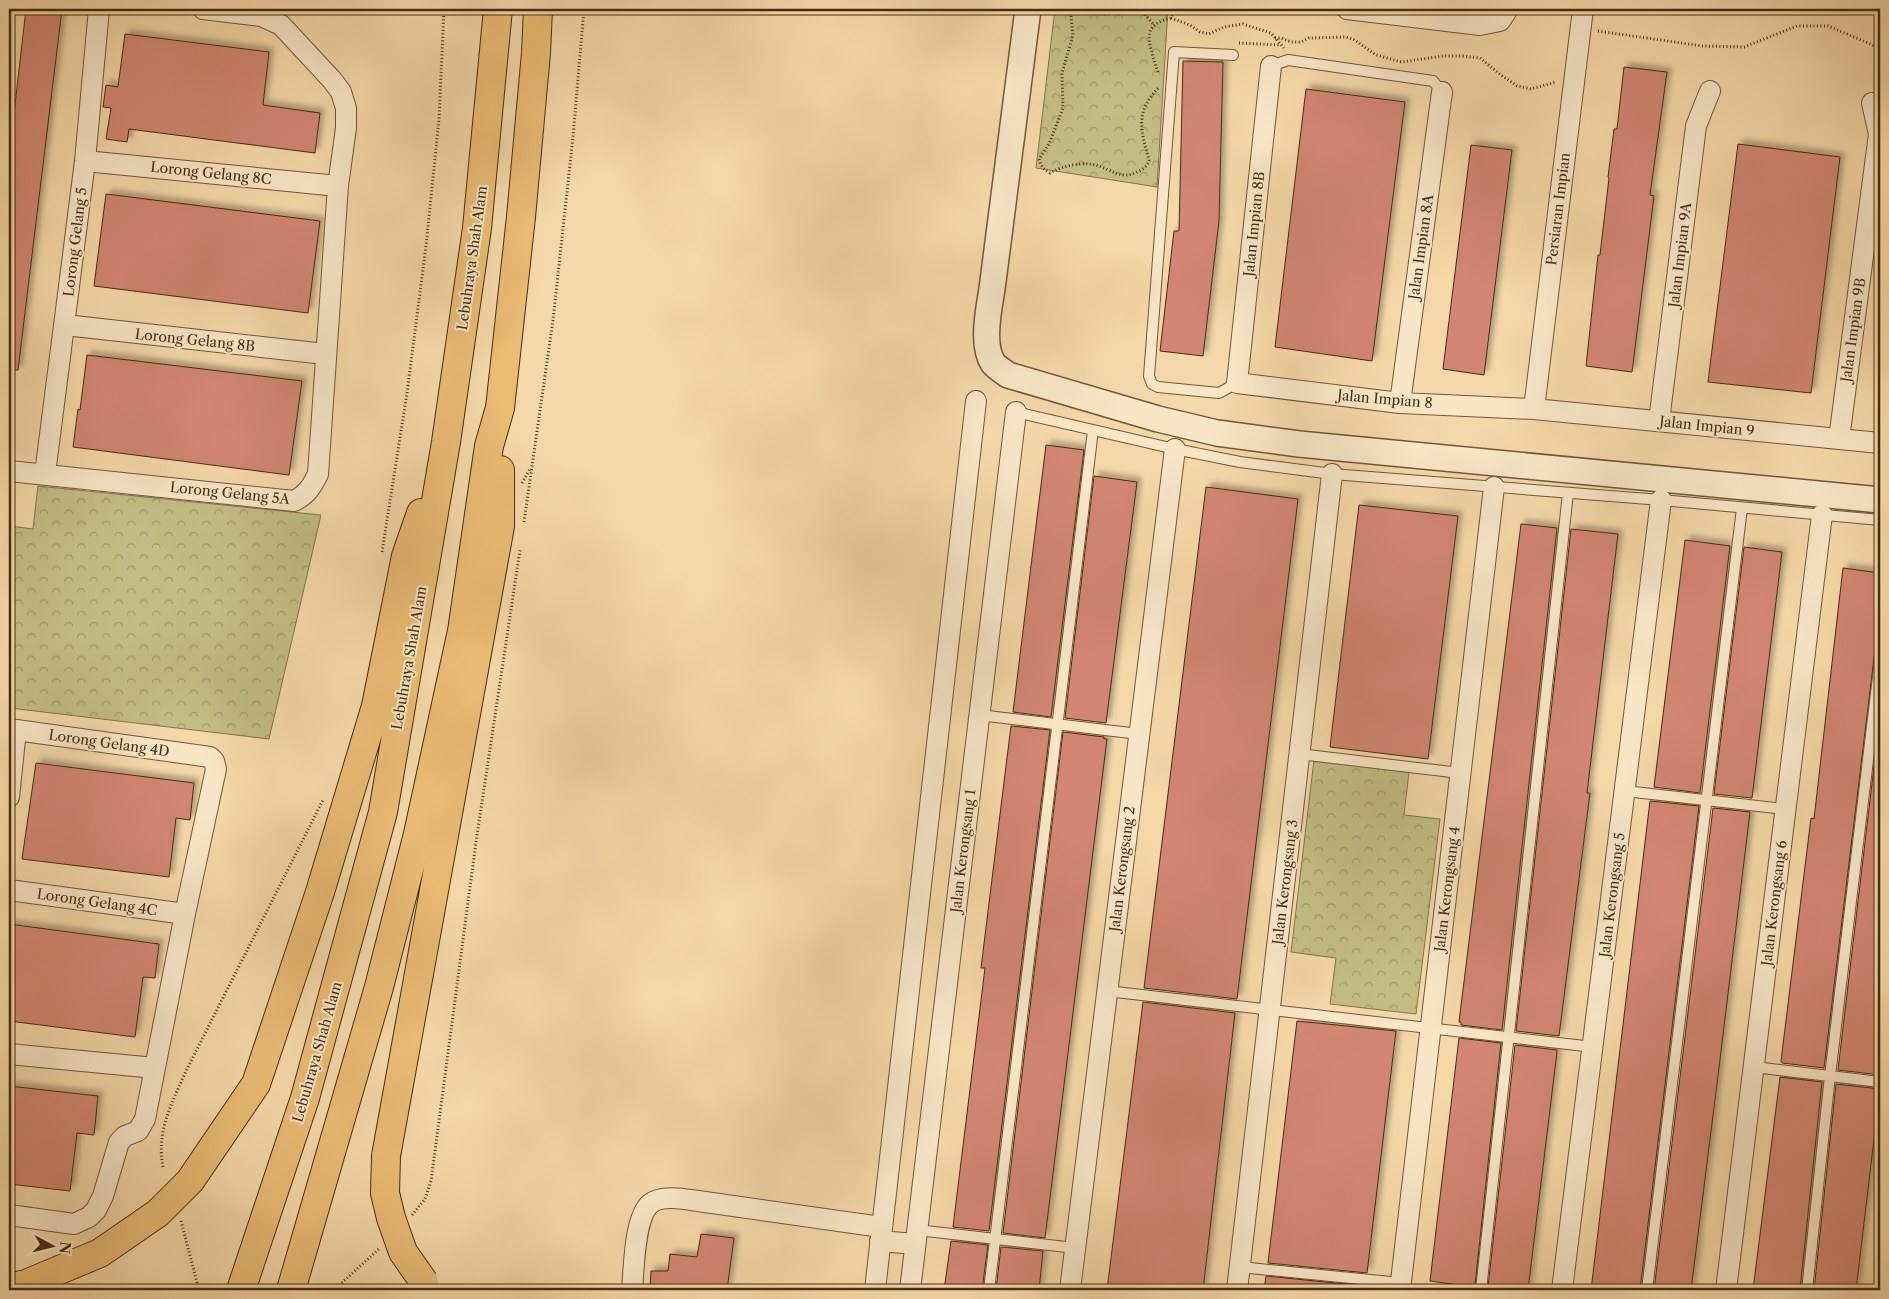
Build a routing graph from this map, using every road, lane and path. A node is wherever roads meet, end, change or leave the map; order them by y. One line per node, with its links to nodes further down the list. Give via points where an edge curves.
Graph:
1 (98, 9): 27 (street, Lorong Gelang 5)
2 (203, 9): 28 (street, Lorong Gelang 5A, via 261,16 281,25 333,81 346,108)
3 (444, 9): 54 (path, via 426,246)
4 (479, 9): 29 (highway)
5 (498, 9): 29 (highway, Lebuhraya Shah Alam)
6 (538, 9): 35 (highway, via 521,217)
7 (1028, 9): 50 (street, via 986,326 992,363 1008,375 1217,433 1299,444)
8 (1070, 9): 23 (path, via 1073,35 1062,73 1063,108 1049,144 1039,159 1046,171 1050,173 1078,164 1128,176 1142,170 1149,160 1141,136 1144,110)
9 (1084, 9): 15 (path, via 1106,14 1120,10 1138,12)
10 (1175, 9): 14 (path)
11 (1347, 9): 12 (street, via 1480,25 1500,21)
12 (1508, 9)
13 (1583, 9): 16 (street, Persiaran Impian)
14 (1171, 18): 15 (path); 17 (path, via 1209,34 1243,24 1271,33)
15 (1154, 25): 21 (path, via 1148,39)
16 (1580, 29): 18 (path, via 1702,46 1744,47 1798,26 1828,26); 22 (street, Persiaran Impian)
17 (1275, 38): 20 (path, via 1288,53); 22 (path, via 1302,42 1309,38 1345,37 1376,55 1402,62 1443,56 1480,58 1518,86 1531,89)
18 (1880, 48)
19 (1234, 55): 32 (lane, via 1174,52 1148,376 1158,387 1219,393)
20 (1279, 63): 25 (lane, via 1433,81); 32 (street, Jalan Impian 8B)
21 (1160, 78)
22 (1574, 79): 36 (street, Persiaran Impian)
23 (1159, 86)
24 (1710, 91): 38 (street, Jalan Impian 9A, via 1696,126)
25 (1442, 92): 34 (street, Jalan Impian 8A)
26 (1872, 103): 40 (street, Jalan Impian 9B, via 1879,134)
27 (85, 161): 28 (street, Lorong Gelang 8C); 30 (street, Lorong Gelang 5)
28 (338, 186): 31 (street, Lorong Gelang 5A)
29 (477, 228): 41 (highway, Lebuhraya Shah Alam)
30 (65, 325): 31 (street, Lorong Gelang 8B); 45 (street, Lorong Gelang 5)
31 (325, 354): 45 (street, Lorong Gelang 5A, via 318,474 303,497 294,501)
32 (1237, 383): 34 (street, Jalan Impian 8)
33 (976, 401): 82 (street)
34 (1400, 403): 36 (street, Jalan Impian 8)
35 (500, 408): 88 (highway, bridge, via 500,526 386,1156 385,1193 391,1218 403,1252); 93 (highway, via 489,446 462,632 418,834 379,987)
36 (1534, 409): 38 (street, Jalan Impian 9)
37 (1016, 412): 39 (lane); 56 (street, Jalan Kerongsang 1)
38 (1659, 421): 40 (street, Jalan Impian 9)
39 (1094, 430): 43 (lane); 57 (lane)
40 (1839, 439): 42 (street, Jalan Impian 9)
41 (446, 442): 90 (highway, via 406,556 376,706 320,892 256,1084 190,1181 158,1213 100,1253); 92 (highway, Lebuhraya Shah Alam, via 383,812 305,1098)
42 (1880, 443)
43 (1174, 448): 46 (lane, via 1240,462); 59 (street, Jalan Kerongsang 2)
44 (9, 471): 45 (street, Lorong Gelang 5A)
45 (45, 474)
46 (1332, 474): 47 (lane); 60 (street, Jalan Kerongsang 3)
47 (1494, 487): 48 (lane); 61 (street, Jalan Kerongsang 4)
48 (1568, 493): 49 (lane); 72 (lane)
49 (1661, 500): 51 (lane); 62 (street, Jalan Kerongsang 5)
50 (1880, 500)
51 (1742, 508): 52 (lane); 65 (lane)
52 (1822, 515): 53 (lane); 66 (street, Jalan Kerongsang 6)
53 (1880, 520)
54 (382, 556)
55 (1880, 660): 77 (lane)
56 (979, 715): 57 (lane); 83 (street, Jalan Kerongsang 1)
57 (1059, 724): 59 (lane); 84 (lane)
58 (12, 730): 64 (street); 68 (street, Lorong Gelang 4D, via 210,757 214,761 215,780)
59 (1139, 734): 69 (street, Jalan Kerongsang 2)
60 (1300, 754): 61 (lane); 70 (street, Jalan Kerongsang 3)
61 (1460, 773): 71 (street, Jalan Kerongsang 4)
62 (1625, 791): 65 (lane); 73 (street, Jalan Kerongsang 5)
63 (327, 792): 79 (path, via 186,1071 161,1138)
64 (9, 797)
65 (1707, 800): 66 (lane); 103 (lane)
66 (1785, 809): 75 (street, Jalan Kerongsang 6)
67 (9, 890): 68 (street, Lorong Gelang 4C)
68 (185, 914): 76 (street)
69 (1107, 991): 70 (lane); 85 (street, Jalan Kerongsang 2)
70 (1270, 1009): 71 (lane); 86 (street, Jalan Kerongsang 3)
71 (1431, 1028): 72 (lane); 89 (street, Jalan Kerongsang 4)
72 (1508, 1037): 73 (lane); 101 (lane)
73 (1593, 1047): 102 (street, Jalan Kerongsang 5)
74 (9, 1054): 76 (street)
75 (1754, 1067): 77 (lane); 104 (street, Jalan Kerongsang 6)
76 (155, 1068): 80 (street, via 145,1119 138,1131 119,1142 96,1210 89,1218 74,1224)
77 (1830, 1076): 78 (lane); 105 (lane)
78 (1880, 1082)
79 (163, 1167)
80 (9, 1215)
81 (179, 1216): 91 (path)
82 (880, 1234): 83 (street); 95 (street, via 691,1200 663,1200 650,1203 643,1214 636,1240); 96 (street)
83 (916, 1237): 84 (lane); 97 (street, Jalan Kerongsang 1)
84 (995, 1239): 85 (lane); 98 (lane)
85 (1076, 1248): 99 (street, Jalan Kerongsang 2)
86 (1240, 1267): 89 (lane); 100 (street, Jalan Kerongsang 3)
87 (350, 1276): 94 (path)
88 (428, 1286)
89 (1400, 1287)
90 (9, 1288)
91 (199, 1290)
92 (241, 1290)
93 (291, 1290)
94 (334, 1290)
95 (632, 1290)
96 (875, 1290)
97 (910, 1290)
98 (989, 1290)
99 (1070, 1290)
100 (1237, 1290)
101 (1481, 1290)
102 (1562, 1290)
103 (1647, 1290)
104 (1726, 1290)
105 (1807, 1290)

